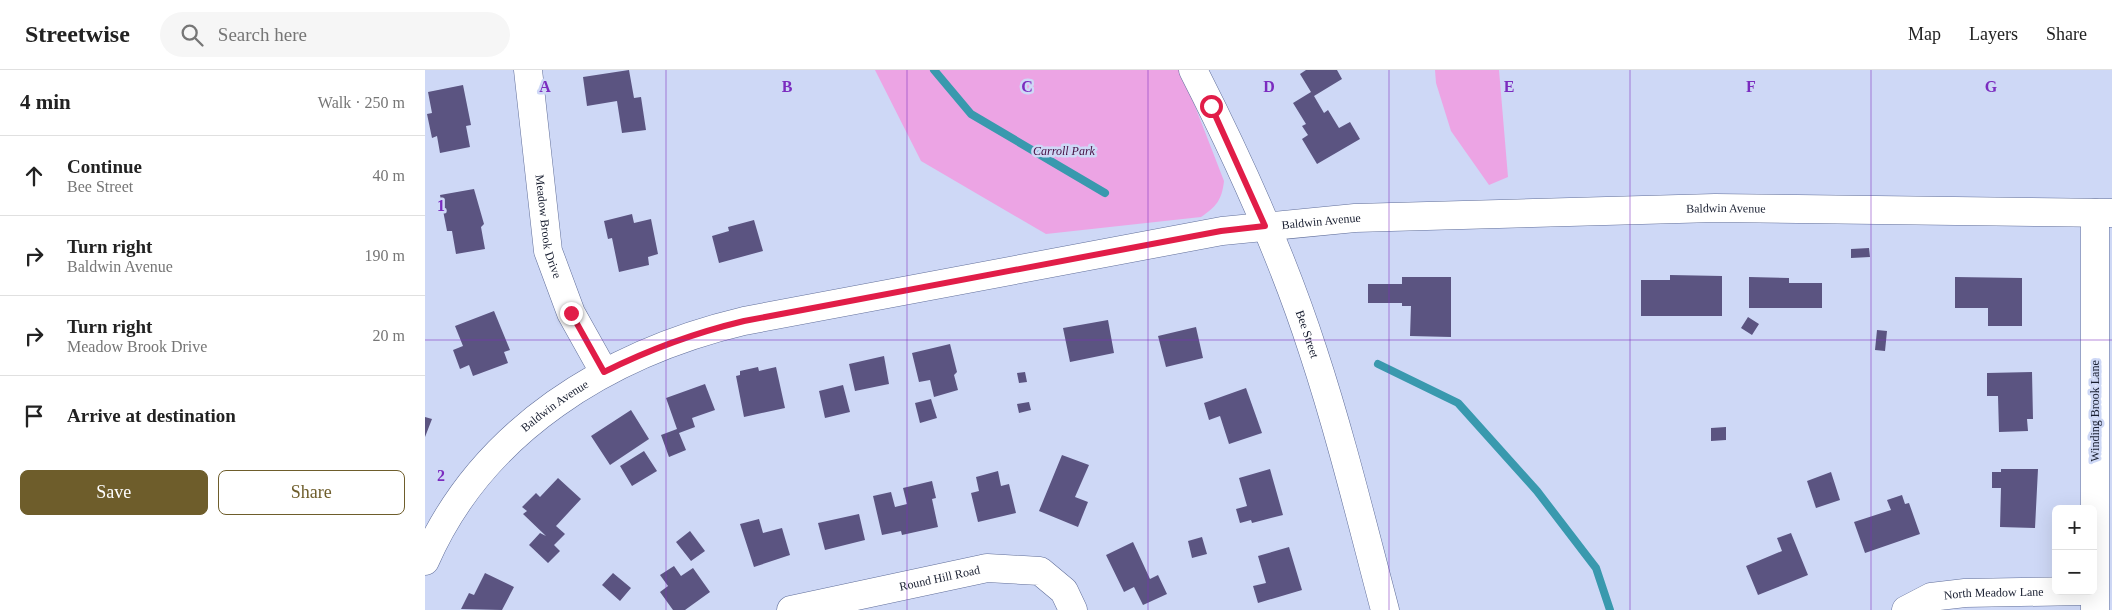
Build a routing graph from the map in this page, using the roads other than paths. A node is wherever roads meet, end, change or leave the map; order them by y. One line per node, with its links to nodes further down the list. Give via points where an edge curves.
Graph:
1 (528, 70): 5 (street, Meadow Brook Drive, via 549,251 571,313)
2 (1193, 70): 4 (street, Bee Street)
3 (2103, 213): 4 (street, Baldwin Avenue, via 1687,208 1408,215); 7 (street, Winding Brook Lane)
4 (1265, 226): 5 (street, Baldwin Avenue, via 1221,231 744,321 677,339); 12 (street, Bee Street, via 1292,290 1324,384)
5 (604, 372): 6 (street, Baldwin Avenue, via 553,406 510,442)
6 (433, 524): 8 (street, Baldwin Avenue)
7 (2097, 550)
8 (425, 561)
9 (2052, 594): 13 (street, North Meadow Lane, via 1965,593 1931,597)
10 (791, 610): 11 (street, Round Hill Road, via 987,568 1040,571 1064,591)
11 (1073, 610)
12 (1385, 610)
13 (1906, 610)

